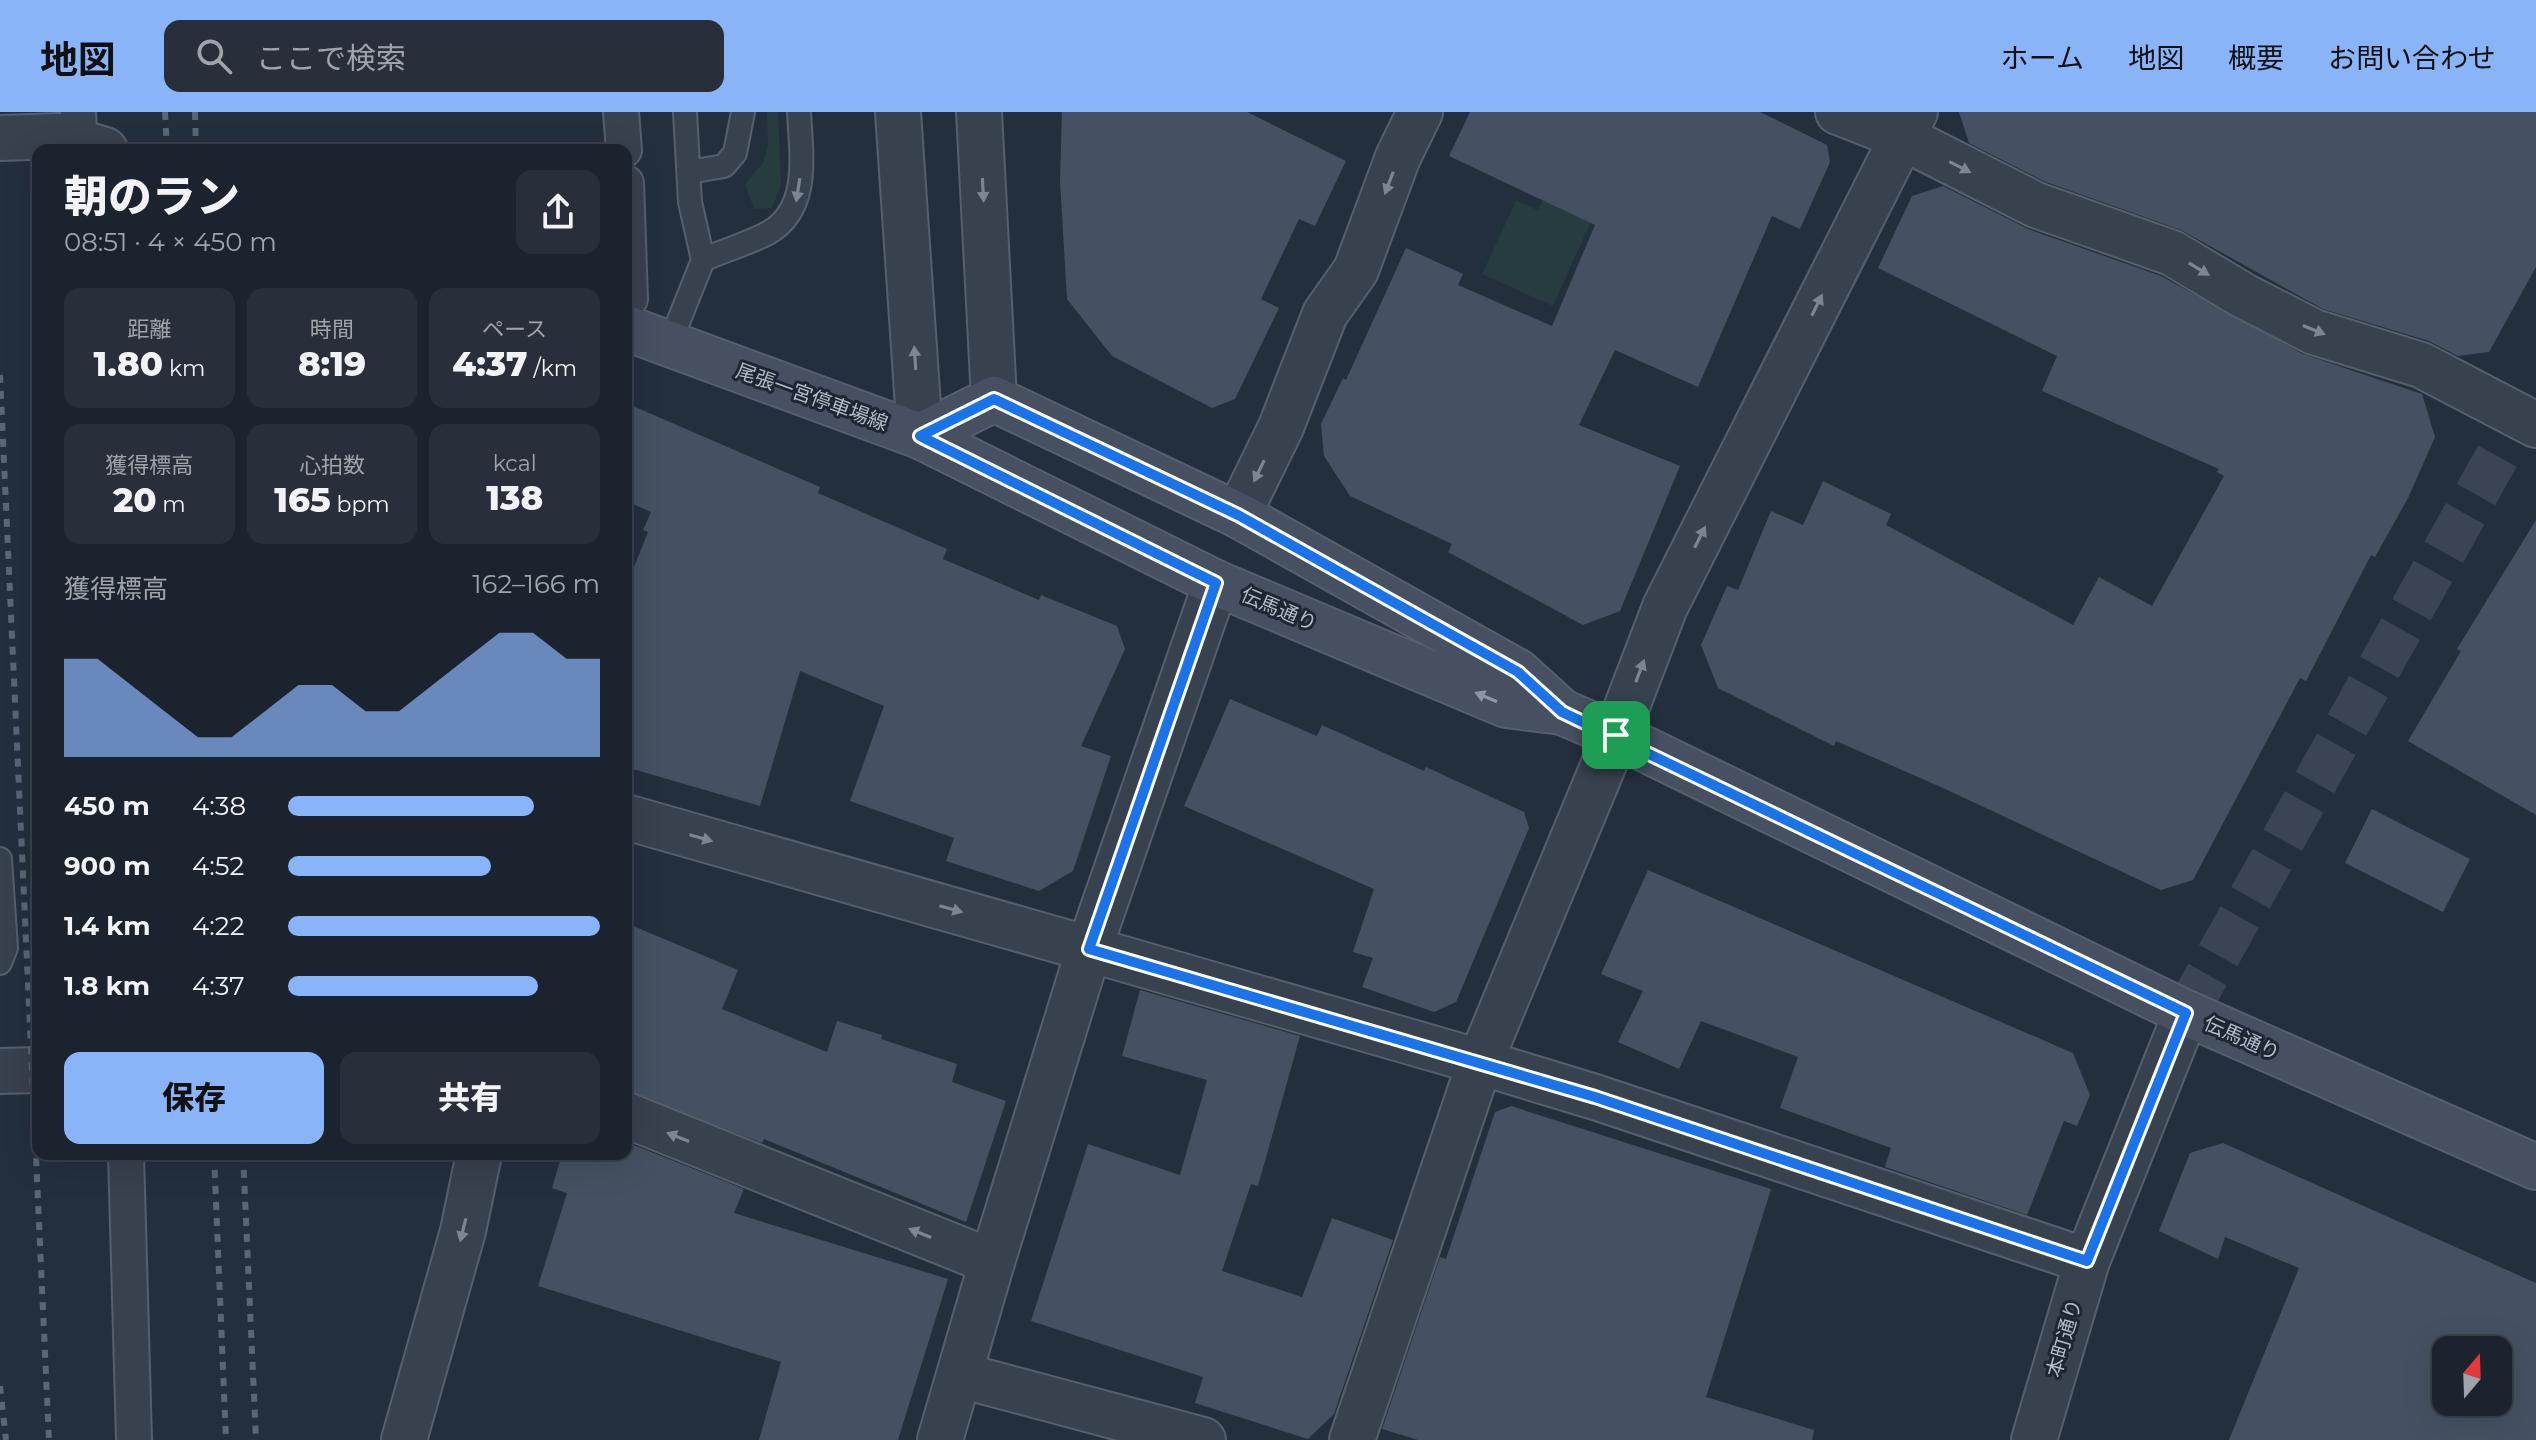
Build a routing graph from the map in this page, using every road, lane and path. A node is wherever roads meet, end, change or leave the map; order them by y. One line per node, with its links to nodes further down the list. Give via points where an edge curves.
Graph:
1 (78, 112): 12 (street)
2 (621, 112): 14 (street)
3 (685, 112): 15 (lane)
4 (743, 112): 15 (lane, via 735,153 724,166)
5 (799, 112): 16 (lane, one-way to 16, via 800,194 793,209 764,235)
6 (898, 112): 21 (street, one-way to 6)
7 (979, 112): 19 (street, one-way to 19)
8 (1420, 112): 22 (street, one-way to 22, via 1356,270 1325,314 1281,427)
9 (1838, 112): 10 (street)
10 (1908, 125): 20 (street, one-way to 20, via 2036,205 2172,253 2314,332 2421,365); 25 (street, one-way to 10, via 1665,607)
11 (0, 138): 13 (street, via 59,136)
12 (80, 144)
13 (85, 144)
14 (624, 144)
15 (689, 172): 16 (lane)
16 (703, 260): 18 (lane)
17 (632, 317): 18 (main road, 尾張一宮停車場線)
18 (669, 345): 21 (main road, 尾張一宮停車場線)
19 (994, 399): 21 (main road); 22 (main road, 伝馬通り)
20 (2536, 425)
21 (920, 436): 23 (main road, 伝馬通り)
22 (1238, 515): 24 (main road, 伝馬通り, via 1518,672)
23 (1216, 583): 24 (main road, 伝馬通り, one-way to 23, via 1506,705); 28 (street)
24 (1562, 712): 25 (main road, 伝馬通り)
25 (1616, 735): 30 (main road, 伝馬通り); 31 (street)
26 (632, 819): 28 (street, one-way to 28)
27 (0, 859): 29 (lane, via 6,948)
28 (1089, 949): 31 (street); 39 (street)
29 (0, 963)
30 (2186, 1013): 37 (main road, 伝馬通り); 38 (street, 本町通り)
31 (1480, 1062): 38 (street); 45 (street)
32 (32, 1070): 33 (street)
33 (0, 1071)
34 (632, 1117): 39 (street, one-way to 34)
35 (126, 1160): 41 (street)
36 (478, 1160): 42 (street, one-way to 42)
37 (2536, 1167)
38 (2087, 1261): 46 (street, 本町通り)
39 (992, 1262): 40 (street)
40 (960, 1375): 43 (street); 44 (street)
41 (134, 1440)
42 (404, 1440)
43 (940, 1440)
44 (1203, 1440)
45 (1352, 1440)
46 (2034, 1440)

